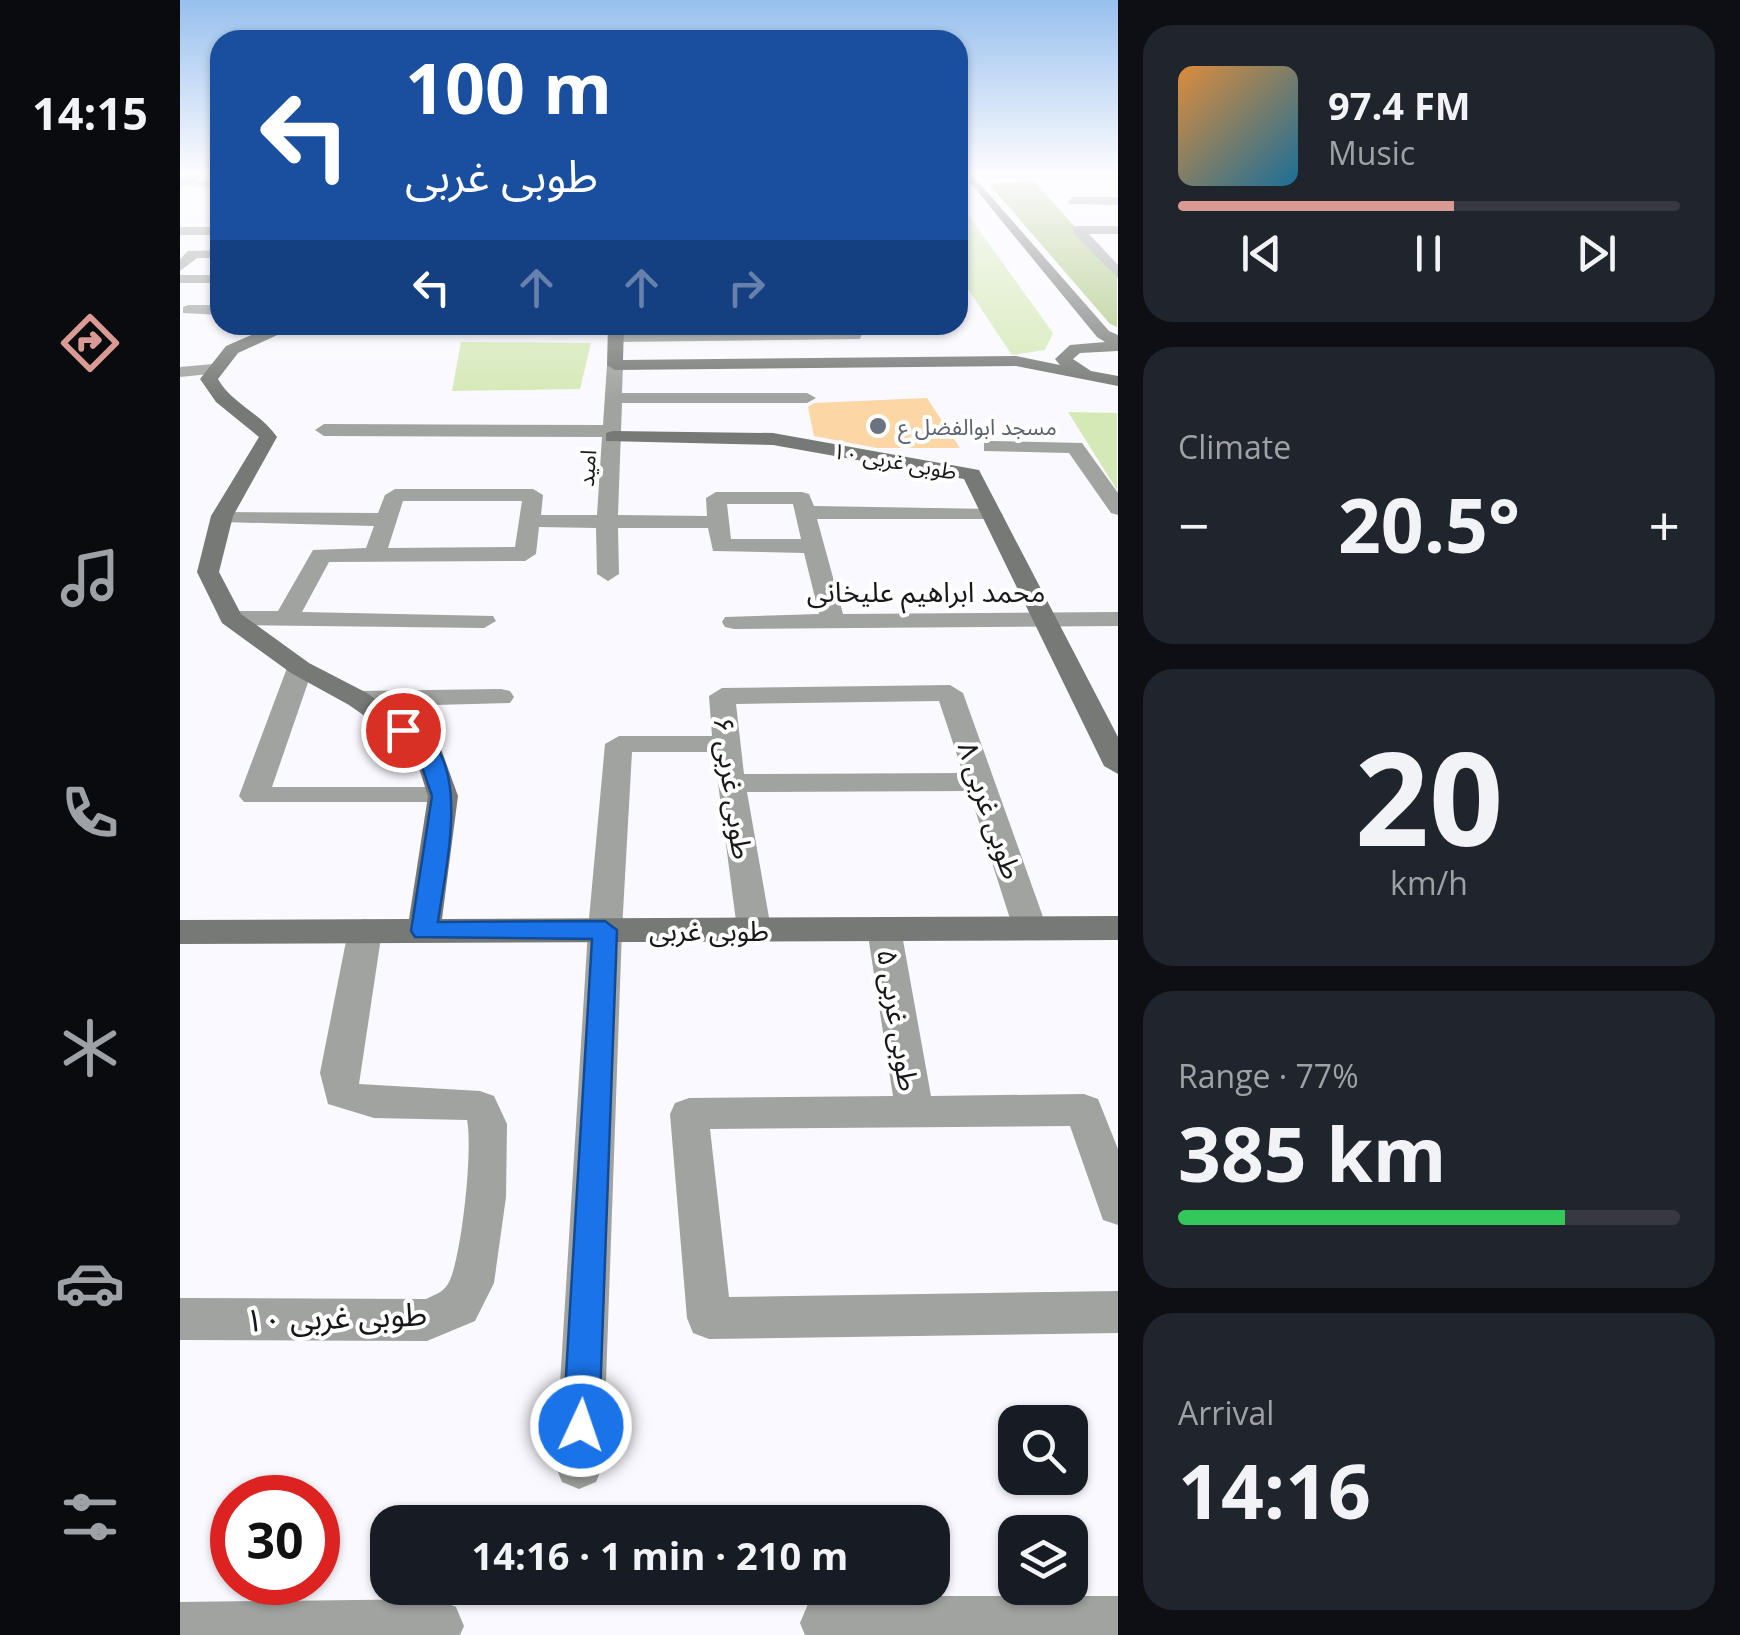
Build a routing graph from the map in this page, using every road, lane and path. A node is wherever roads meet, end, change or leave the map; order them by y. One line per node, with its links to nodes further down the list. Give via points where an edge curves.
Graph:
1 (1021, 248): 16 (street, via 1086,334)
2 (1030, 248): 15 (street)
3 (1095, 248): 6 (street)
4 (210, 254): 5 (street, via 193,254)
5 (180, 268)
6 (1118, 274)
7 (180, 278): 8 (street)
8 (210, 278)
9 (188, 310): 10 (street)
10 (210, 310)
11 (263, 335): 20 (street, via 240,343)
12 (616, 335): 19 (street)
13 (806, 335): 14 (street)
14 (854, 335)
15 (1118, 344): 16 (street)
16 (1087, 346): 17 (street)
17 (1064, 354): 18 (street); 22 (street, via 1066,365)
18 (1016, 361): 19 (street); 22 (street)
19 (615, 365): 24 (street, امید)
20 (213, 369): 21 (street); 31 (street, via 209,379 217,397 268,437)
21 (180, 372)
22 (1086, 375): 23 (street)
23 (1114, 382)
24 (614, 398): 25 (street); 27 (street, امید)
25 (806, 398)
26 (324, 430): 27 (street)
27 (613, 434): 32 (street, طوبی غربی ۱۰, via 788,441 972,474); 35 (street, امید)
28 (991, 447): 29 (street, via 1076,447)
29 (1118, 509)
30 (805, 512): 32 (street); 36 (street, via 802,498 716,498); 37 (street)
31 (222, 516): 33 (street); 40 (street, via 208,572)
32 (992, 516): 42 (street, طوبی غربی ۱۰)
33 (386, 520): 34 (street, via 395,495 533,495); 38 (street)
34 (530, 522): 35 (street); 38 (street, via 525,554)
35 (607, 522): 36 (street); 39 (street, امید)
36 (719, 522): 37 (street, via 721,546)
37 (813, 546): 46 (street)
38 (375, 554): 41 (street, via 321,554)
39 (608, 574)
40 (231, 618): 41 (street); 47 (street)
41 (286, 619): 44 (street)
42 (1045, 620): 43 (street, محمد ابراهیم علیخانی); 46 (street, محمد ابراهیم علیخانی); 51 (street, طوبی غربی ۱۰)
43 (1118, 620)
44 (484, 621)
45 (734, 622): 46 (street, محمد ابراهیم علیخانی)
46 (833, 622)
47 (300, 668): 50 (street); 56 (street, via 254,796)
48 (950, 693): 52 (street, طوبی غربی ۶, via 722,696); 54 (street, طوبی غربی ۸)
49 (501, 697): 50 (street)
50 (358, 699): 56 (street, via 426,746)
51 (1110, 735): 53 (street, طوبی غربی ۱۰)
52 (727, 744): 55 (street, طوبی غربی ۶); 61 (street, via 619,744)
53 (1118, 766)
54 (982, 782): 55 (street); 57 (street, طوبی غربی ۸)
55 (730, 783): 59 (street, طوبی غربی ۶)
56 (443, 796): 63 (street)
57 (1030, 928): 58 (street, طوبی غربی); 60 (street, طوبی غربی)
58 (1118, 928)
59 (754, 929): 60 (street, طوبی غربی); 61 (street, طوبی غربی)
60 (884, 929): 65 (street, طوبی غربی ۵)
61 (605, 930): 63 (street, طوبی غربی); 69 (street)
62 (365, 931): 63 (street, طوبی غربی); 64 (street, طوبی غربی); 68 (street, طوبی غربی ۱۰, via 341,1093 361,1103 452,1100 480,1107 488,1124 485,1197 472,1283 458,1306 427,1320)
63 (424, 931)
64 (180, 932)
65 (914, 1111): 66 (street, via 1084,1110); 67 (street, via 689,1114 709,1318)
66 (1118, 1207)
67 (1118, 1312)
68 (180, 1318)
69 (579, 1465)
70 (827, 1623): 71 (street)
71 (1118, 1623)
72 (437, 1626): 73 (street)
73 (180, 1629)

